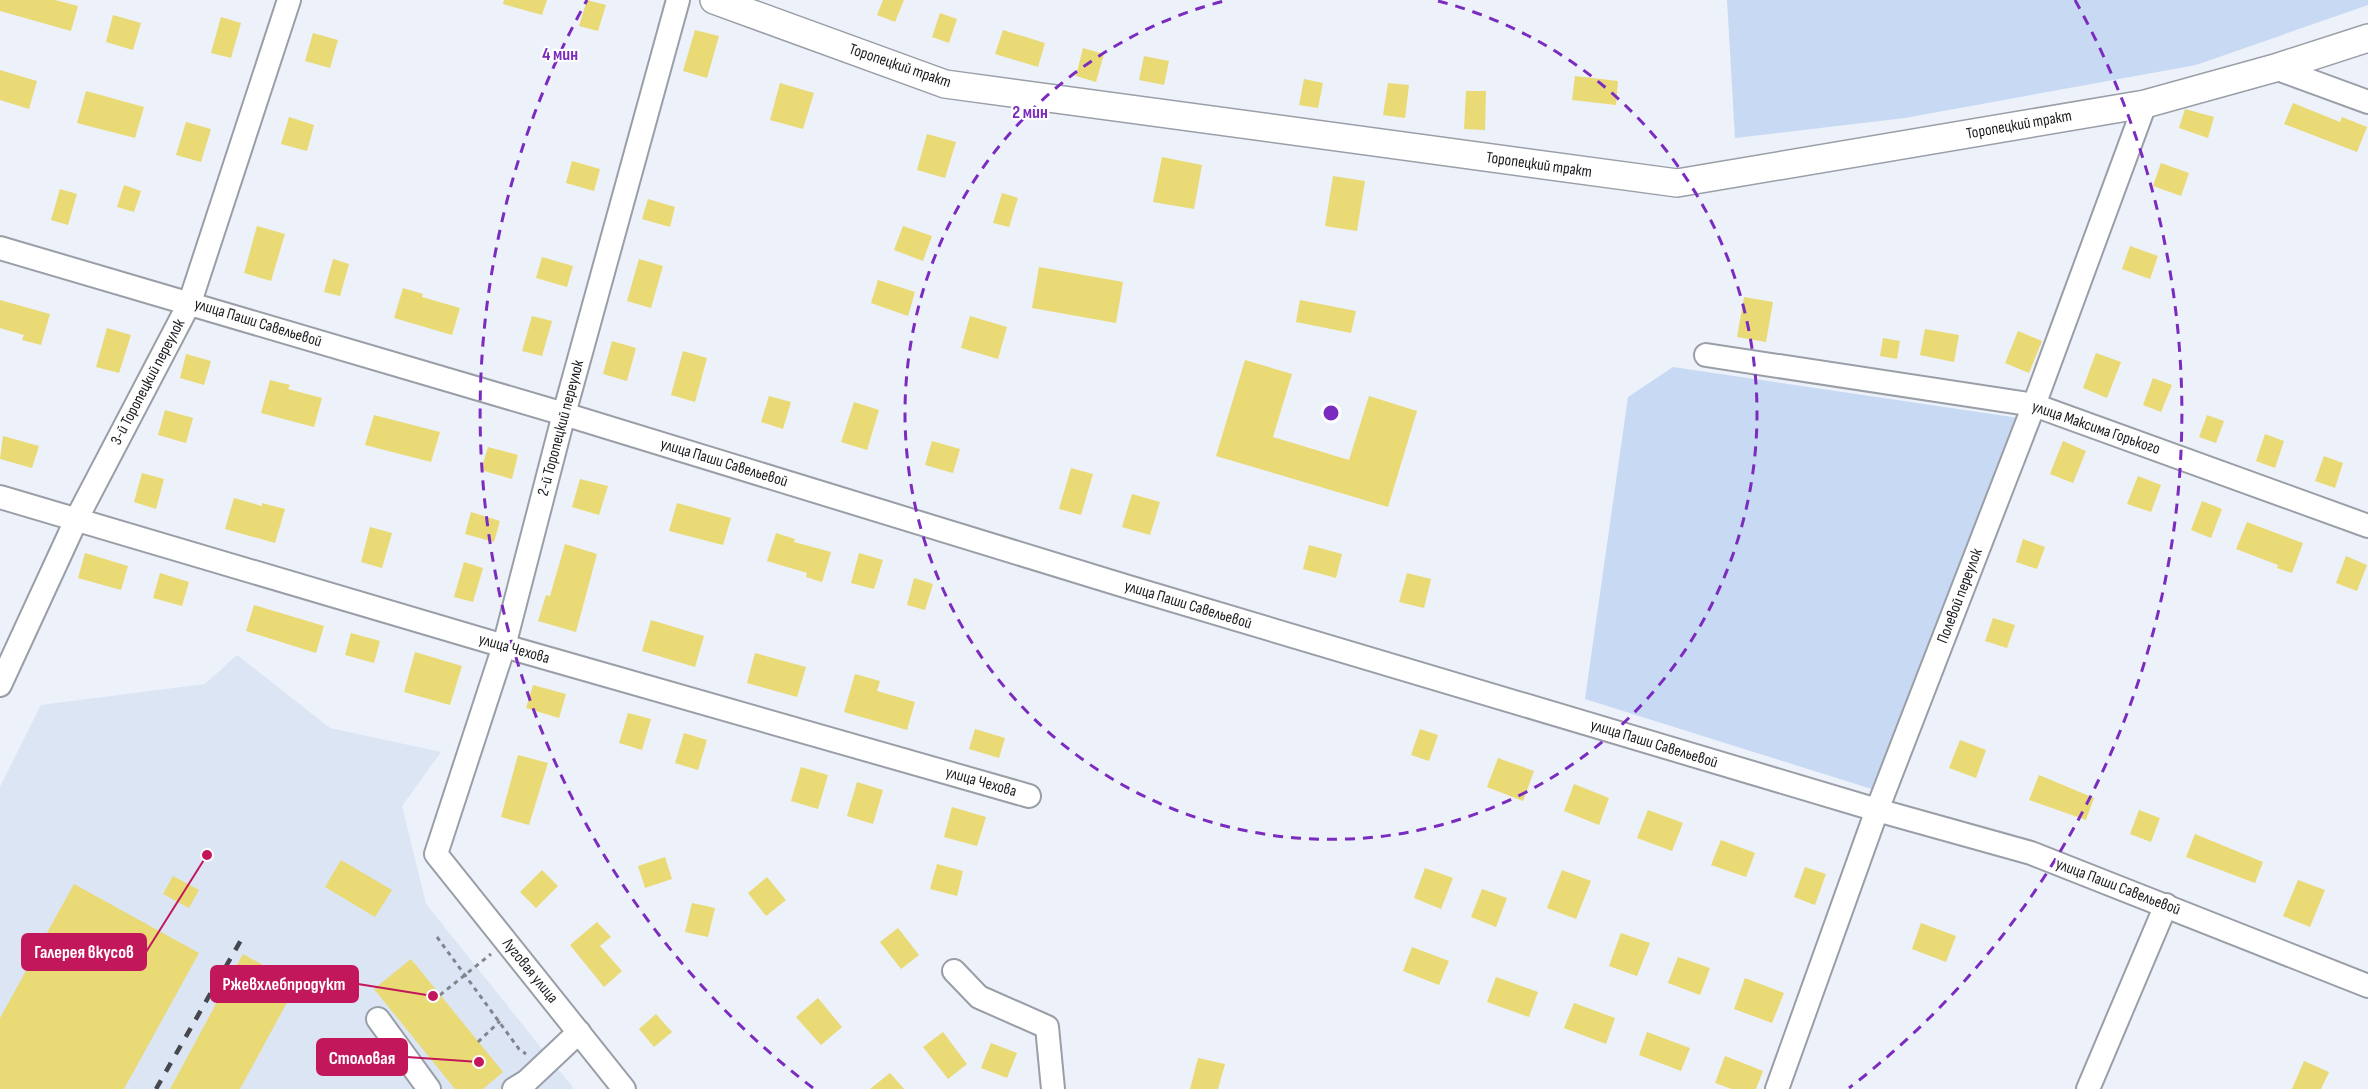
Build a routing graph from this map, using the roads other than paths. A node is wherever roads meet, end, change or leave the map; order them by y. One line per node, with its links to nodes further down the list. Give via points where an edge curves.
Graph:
1 (289, 0): 9 (street, 3-й Торопецкий переулок)
2 (678, 0): 12 (street, 2-й Торопецкий переулок)
3 (714, 0): 7 (main road, Торопецкий тракт, via 945,84 1677,183)
4 (2368, 38): 5 (main road, Торопецкий тракт)
5 (2275, 68): 6 (street); 7 (main road, Торопецкий тракт)
6 (2368, 102)
7 (2145, 104): 11 (street, Полевой переулок)
8 (0, 248): 9 (street, улица Паши Савельевой)
9 (190, 302): 12 (street, улица Паши Савельевой); 14 (street, 3-й Торопецкий переулок)
10 (1706, 355): 11 (street, улица Максима Горького)
11 (2034, 405): 15 (street, улица Максима Горького); 19 (street, Полевой переулок)
12 (564, 414): 16 (street, 2-й Торопецкий переулок); 19 (street, улица Паши Савельевой, via 1113,583)
13 (0, 497): 14 (street, улица Чехова)
14 (77, 518): 16 (street, улица Чехова); 17 (street, 3-й Торопецкий переулок)
15 (2368, 526)
16 (504, 646): 18 (street, улица Чехова); 20 (street, 2-й Торопецкий переулок)
17 (0, 685)
18 (1029, 796)
19 (1877, 810): 21 (street, улица Паши Савельевой, via 2031,853); 30 (street, Полевой переулок)
20 (436, 854): 25 (street, Луговая улица)
21 (2166, 905): 23 (street, улица Паши Савельевой); 31 (street)
22 (954, 971): 29 (street, via 979,997 1047,1027)
23 (2368, 986)
24 (378, 1019): 26 (street)
25 (579, 1032): 27 (street); 28 (street, Луговая улица)
26 (429, 1089)
27 (514, 1089)
28 (624, 1089)
29 (1053, 1089)
30 (1777, 1089)
31 (2088, 1089)

